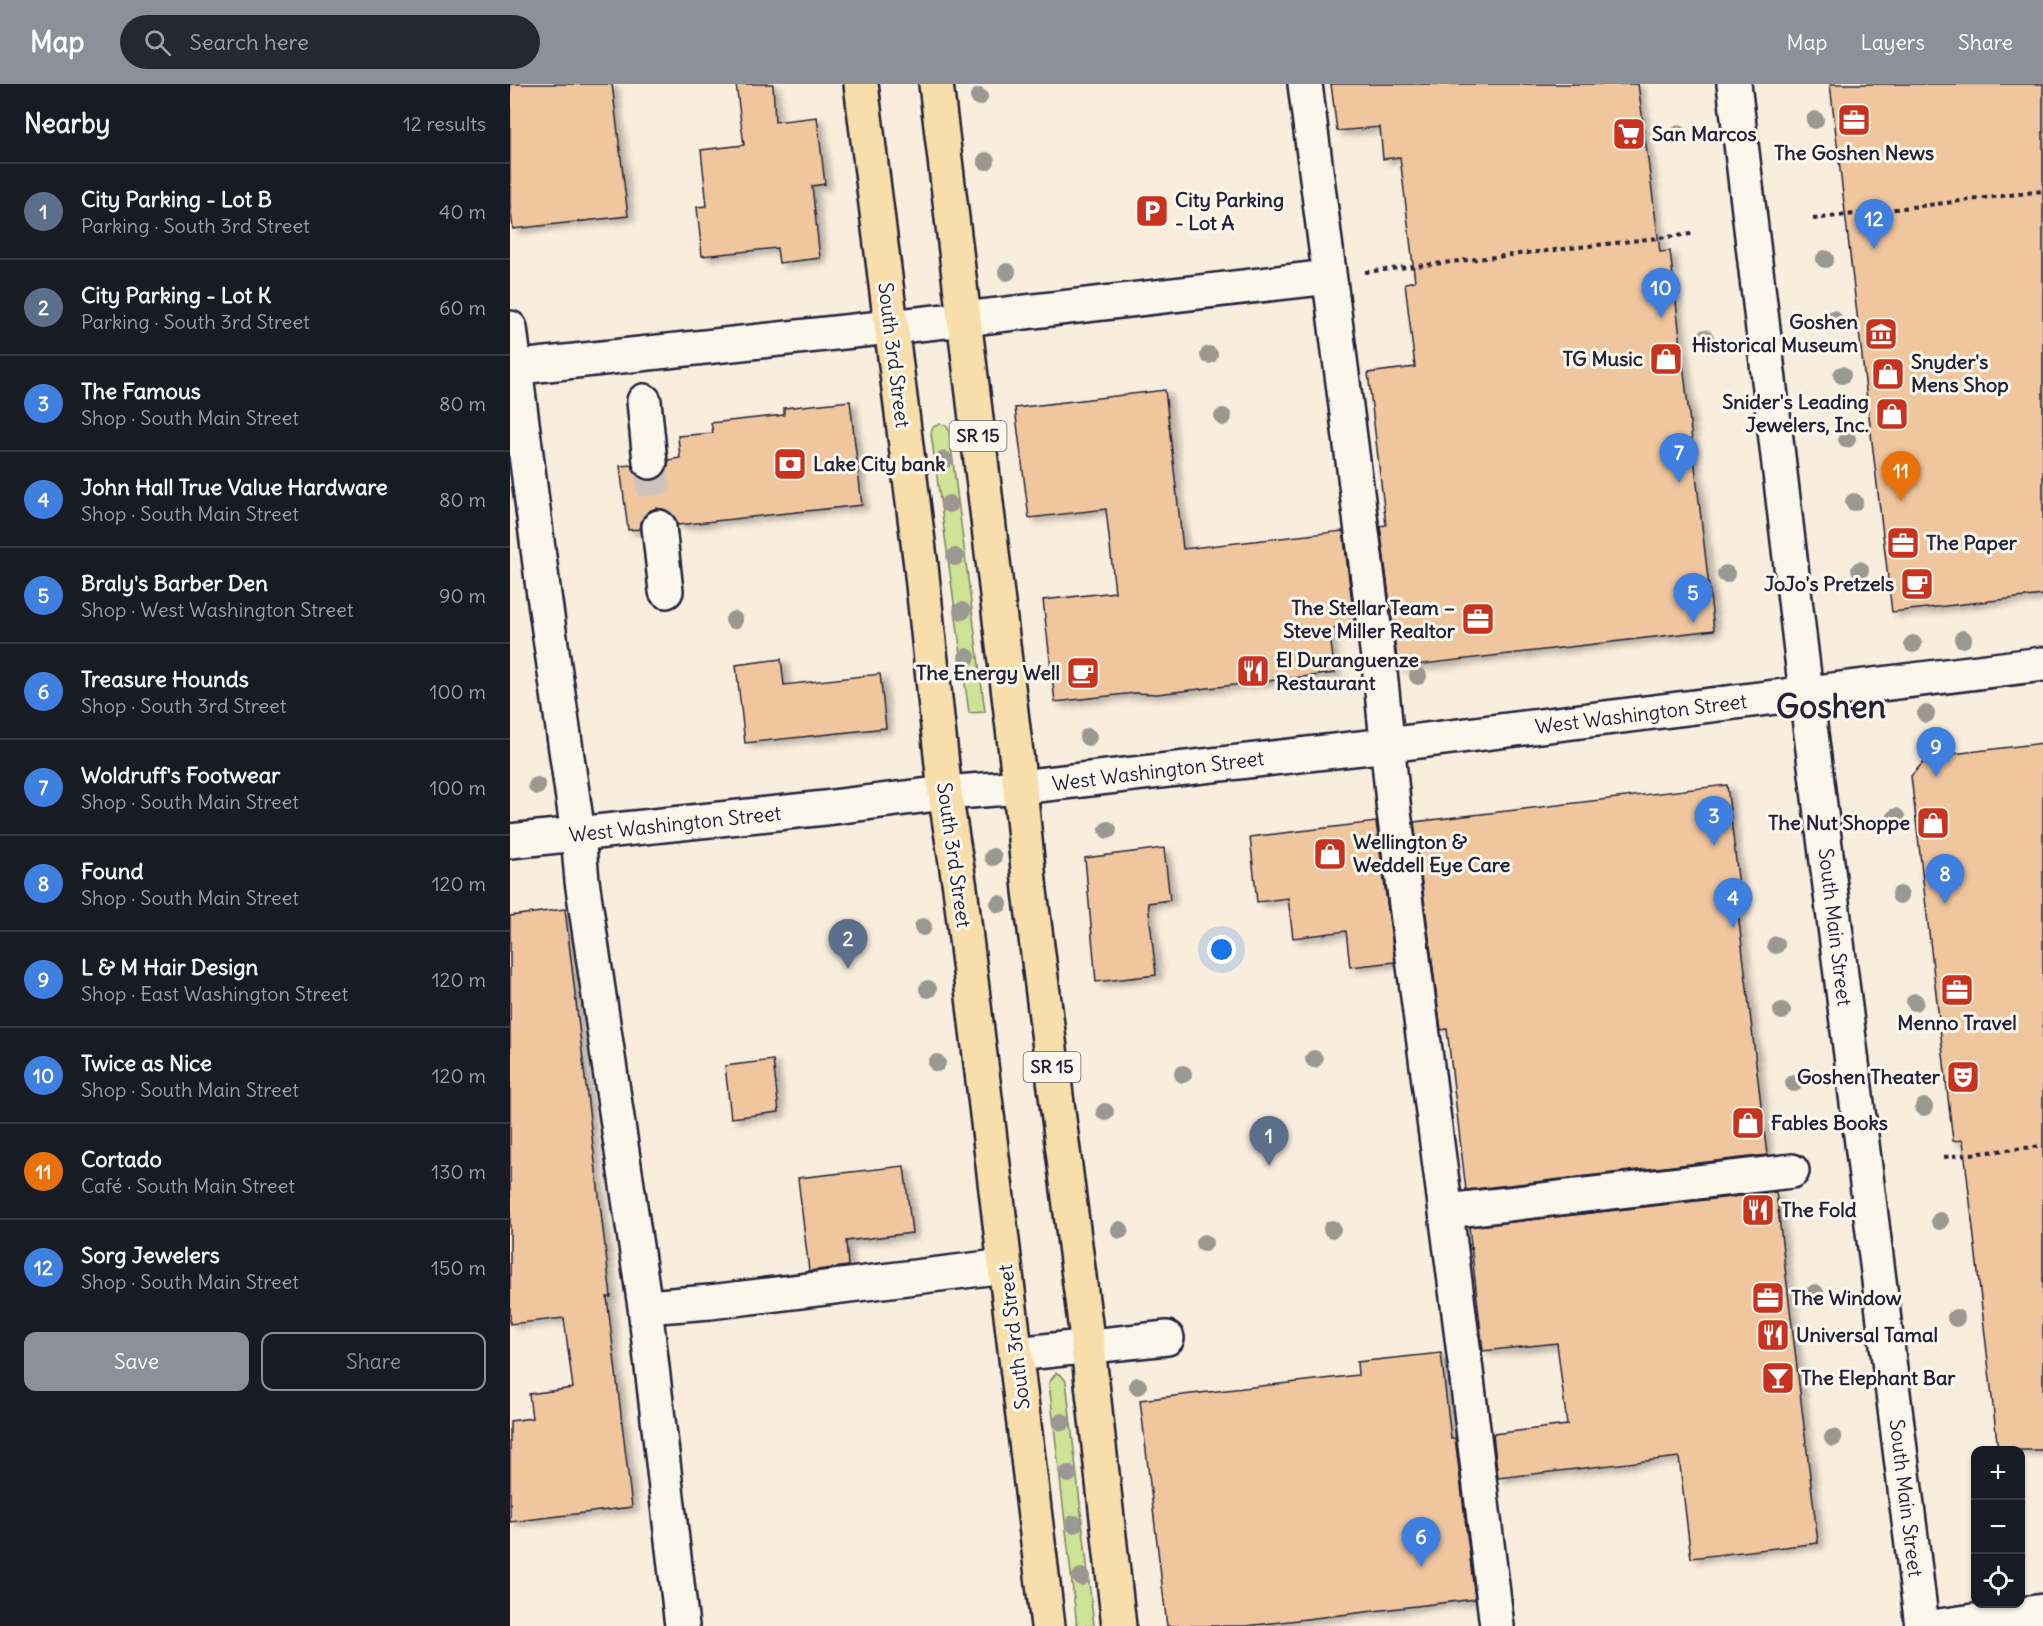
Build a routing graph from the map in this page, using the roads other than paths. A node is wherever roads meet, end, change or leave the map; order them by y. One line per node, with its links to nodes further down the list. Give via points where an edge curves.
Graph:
1 (861, 84): 7 (main road, South 3rd Street)
2 (936, 84): 6 (main road, SR 15)
3 (1305, 84): 5 (street)
4 (1734, 84): 15 (street, South Main Street)
5 (1329, 277): 6 (street); 16 (street)
6 (964, 319): 7 (street); 17 (main road, SR 15)
7 (891, 327): 9 (street); 18 (main road, South 3rd Street)
8 (510, 328): 9 (street)
9 (512, 368): 19 (street)
10 (644, 401): 11 (street)
11 (650, 462)
12 (659, 527): 13 (street)
13 (666, 591)
14 (2043, 664): 15 (street, West Washington Street)
15 (1806, 693): 16 (street, West Washington Street); 33 (street, South Main Street)
16 (1387, 745): 17 (street, West Washington Street); 22 (street)
17 (1020, 787): 18 (street, West Washington Street); 26 (main road, SR 15)
18 (945, 793): 19 (street, West Washington Street); 23 (main road, South 3rd Street)
19 (578, 834): 20 (street, West Washington Street); 24 (street)
20 (510, 841)
21 (1792, 1171): 22 (street)
22 (1446, 1211): 32 (street)
23 (1005, 1266): 24 (street); 27 (main road, South 3rd Street)
24 (645, 1307): 29 (street)
25 (1167, 1338): 26 (street)
26 (1088, 1347): 27 (street); 31 (main road, SR 15)
27 (1016, 1354): 30 (main road, South 3rd Street)
28 (2043, 1611): 34 (street)
29 (682, 1626)
30 (1048, 1626)
31 (1119, 1626)
32 (1497, 1626)
33 (1922, 1626)
34 (1939, 1626)

